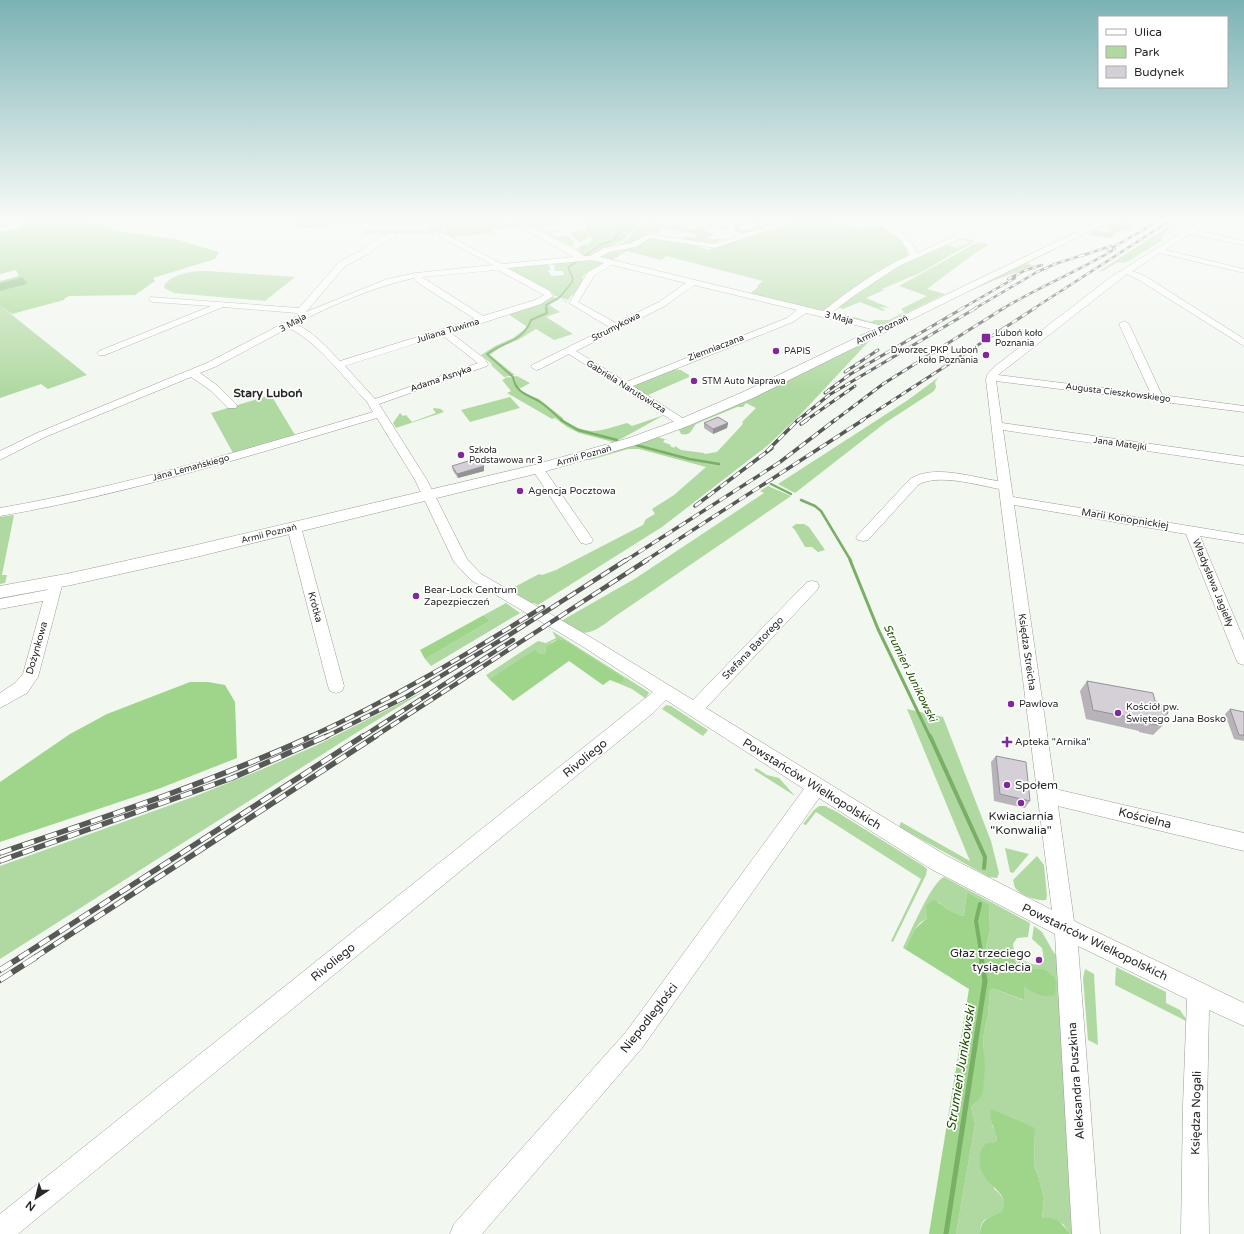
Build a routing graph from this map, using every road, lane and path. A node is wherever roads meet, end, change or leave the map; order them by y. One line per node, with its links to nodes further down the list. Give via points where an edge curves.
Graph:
1 (331, 278): 16 (street)
2 (405, 278): 16 (street, 3 Maja)
3 (418, 278): 18 (street)
4 (519, 278): 18 (street, Juliana Tuwima, via 549,296)
5 (589, 278): 21 (street, via 573,303)
6 (675, 278): 11 (street, 3 Maja)
7 (875, 278): 17 (street)
8 (990, 278): 22 (main road, Armii Poznań)
9 (1117, 278): 30 (street, via 1001,366)
10 (1141, 278): 24 (street)
11 (693, 282): 15 (street, 3 Maja); 21 (street, Strumykowa, via 662,304)
12 (153, 299): 13 (street)
13 (221, 306): 14 (street); 26 (street)
14 (264, 308): 16 (street); 19 (street, Powstańców Wielkopolskich)
15 (805, 309): 17 (street, 3 Maja); 31 (street, Ziemniaczana, via 790,320)
16 (303, 313): 19 (street, 3 Maja)
17 (825, 314): 22 (street, 3 Maja)
18 (483, 320): 23 (street, Juliana Tuwima)
19 (288, 323): 27 (street, Powstańców Wielkopolskich, via 312,339); 29 (street, 3 Maja, via 238,352)
20 (1124, 324): 32 (street)
21 (616, 327): 25 (street, Strumykowa)
22 (884, 329): 37 (main road, Armii Poznań, via 748,396)
23 (444, 332): 27 (street, Juliana Tuwima); 33 (street, Adama Asnyka, via 483,364)
24 (1243, 339)
25 (569, 350): 28 (street, Strumykowa); 31 (street, Gabriela Narutowicza)
26 (102, 353)
27 (339, 365): 33 (street, Powstańców Wielkopolskich)
28 (536, 368)
29 (193, 373): 34 (street, via 214,388); 39 (street, 3 Maja, via 41,435)
30 (992, 377): 32 (street, Augusta Cieszkowskiego); 38 (street, Księdza Streicha)
31 (625, 386): 37 (street, Gabriela Narutowicza)
32 (1158, 398): 35 (street, Augusta Cieszkowskiego)
33 (373, 403): 36 (street, Powstańców Wielkopolskich)
34 (232, 406)
35 (1244, 409)
36 (379, 414): 43 (street, Powstańców Wielkopolskich, via 419,475); 44 (street, Jana Lemańskiego, via 196,468 72,498)
37 (683, 423): 41 (main road, Armii Poznań, via 611,448)
38 (996, 426): 40 (street, Jana Matejki); 42 (street, Księdza Streicha)
39 (0, 456)
40 (1244, 461)
41 (538, 469): 43 (main road, Armii Poznań); 49 (street)
42 (1006, 493): 46 (street, Marii Konopnickiej); 47 (street, via 944,476 922,477 914,482); 60 (street, Księdza Streicha)
43 (428, 496): 45 (main road, Armii Poznań); 56 (street, Powstańców Wielkopolskich, via 459,558 472,574)
44 (0, 512)
45 (294, 528): 51 (main road, Armii Poznań); 55 (street, Krótka)
46 (1191, 530): 48 (street, Marii Konopnickiej); 54 (street, Władysława Jagiełły)
47 (863, 537)
48 (1244, 539)
49 (586, 540)
50 (812, 586): 58 (street, Stefana Batorego)
51 (54, 588): 52 (main road, Armii Poznań); 53 (street, Armii Poznań); 57 (street, Dożynkowa, via 30,677 21,688)
52 (0, 592)
53 (0, 604)
54 (1244, 659)
55 (336, 686)
56 (665, 691): 58 (street, Powstańców Wielkopolskich); 65 (street, Rivoliego)
57 (0, 700)
58 (694, 710): 59 (street, Powstańców Wielkopolskich)
59 (816, 787): 62 (street, Powstańców Wielkopolskich, via 938,862); 66 (street, Niepodległości, via 634,1040)
60 (1047, 795): 61 (street, Kościelna); 62 (street, Księdza Streicha)
61 (1244, 842)
62 (1065, 928): 63 (street, Powstańców Wielkopolskich); 67 (street, Aleksandra Puszkina)
63 (1198, 993): 64 (street, Powstańców Wielkopolskich); 68 (street, Księdza Nogali)
64 (1244, 1015)
65 (0, 1231)
66 (464, 1234)
67 (1086, 1234)
68 (1195, 1234)

